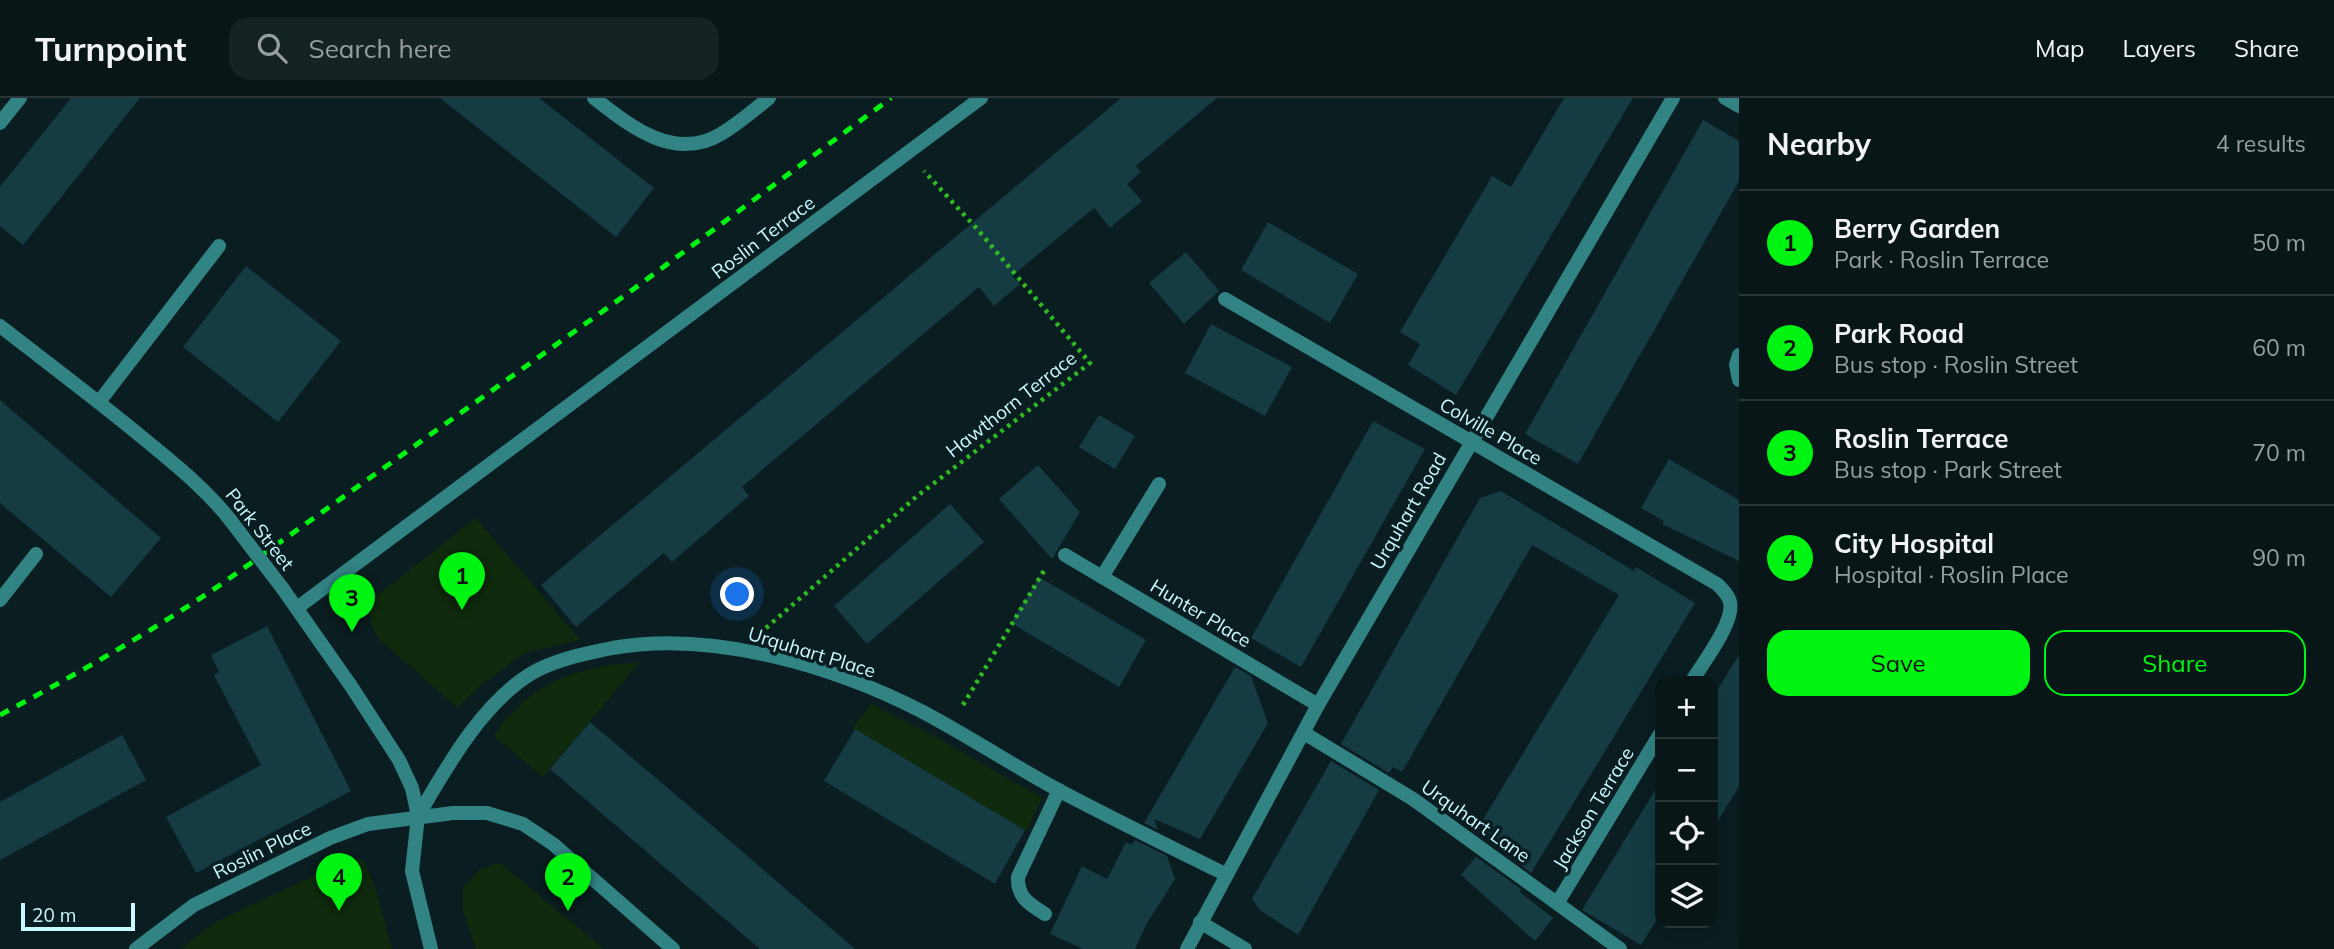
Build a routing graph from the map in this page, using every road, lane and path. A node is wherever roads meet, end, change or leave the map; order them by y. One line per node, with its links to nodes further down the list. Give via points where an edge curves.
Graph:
1 (20, 98): 8 (street)
2 (594, 98): 3 (street, via 646,135 685,145 720,135)
3 (769, 98)
4 (981, 98): 9 (street, Roslin Terrace)
5 (1672, 98): 16 (street, Urquhart Road)
6 (1725, 98): 7 (street)
7 (1739, 106)
8 (0, 123)
9 (908, 153): 22 (street, Roslin Terrace); 23 (path, Hawthorn Terrace, via 1090,363 962,459)
10 (219, 246): 15 (street)
11 (1225, 299): 16 (street, Colville Place)
12 (1, 328): 15 (street, Park Street)
13 (1739, 355): 14 (street)
14 (1739, 380)
15 (99, 402): 22 (street, Park Street, bridge, via 218,504)
16 (1471, 441): 24 (street, Colville Place, via 1707,577 1725,592 1729,615); 25 (street, Urquhart Road)
17 (1159, 484): 20 (street)
18 (36, 554): 21 (street)
19 (1065, 555): 20 (street, Hunter Place); 26 (path, via 1042,571)
20 (1102, 577): 25 (street, Hunter Place)
21 (0, 600)
22 (297, 608): 30 (street, Park Street, via 399,760)
23 (742, 650): 26 (street, Urquhart Place, via 864,685); 30 (street, Urquhart Place, via 670,642 631,645 554,662 505,694 452,757)
24 (1695, 676)
25 (1318, 705): 27 (street, Urquhart Road)
26 (950, 727): 29 (street, Urquhart Place)
27 (1304, 733): 31 (street, Urquhart Road); 32 (street, Urquhart Lane, via 1413,799)
28 (1656, 739): 32 (street, Jackson Terrace)
29 (1059, 790): 31 (street, Urquhart Place); 33 (street, via 1018,877 1021,896)
30 (418, 816): 35 (street, Roslin Place, via 368,824 330,838 194,905); 36 (street, via 412,871); 37 (street, Roslin Place, via 487,813 523,824 554,844)
31 (1225, 874): 34 (street, Urquhart Road)
32 (1558, 902): 40 (street, Urquhart Lane)
33 (1045, 914)
34 (1200, 922): 38 (street, Urquhart Road); 39 (street)
35 (136, 949)
36 (431, 949)
37 (673, 949)
38 (1187, 949)
39 (1245, 949)
40 (1620, 949)

